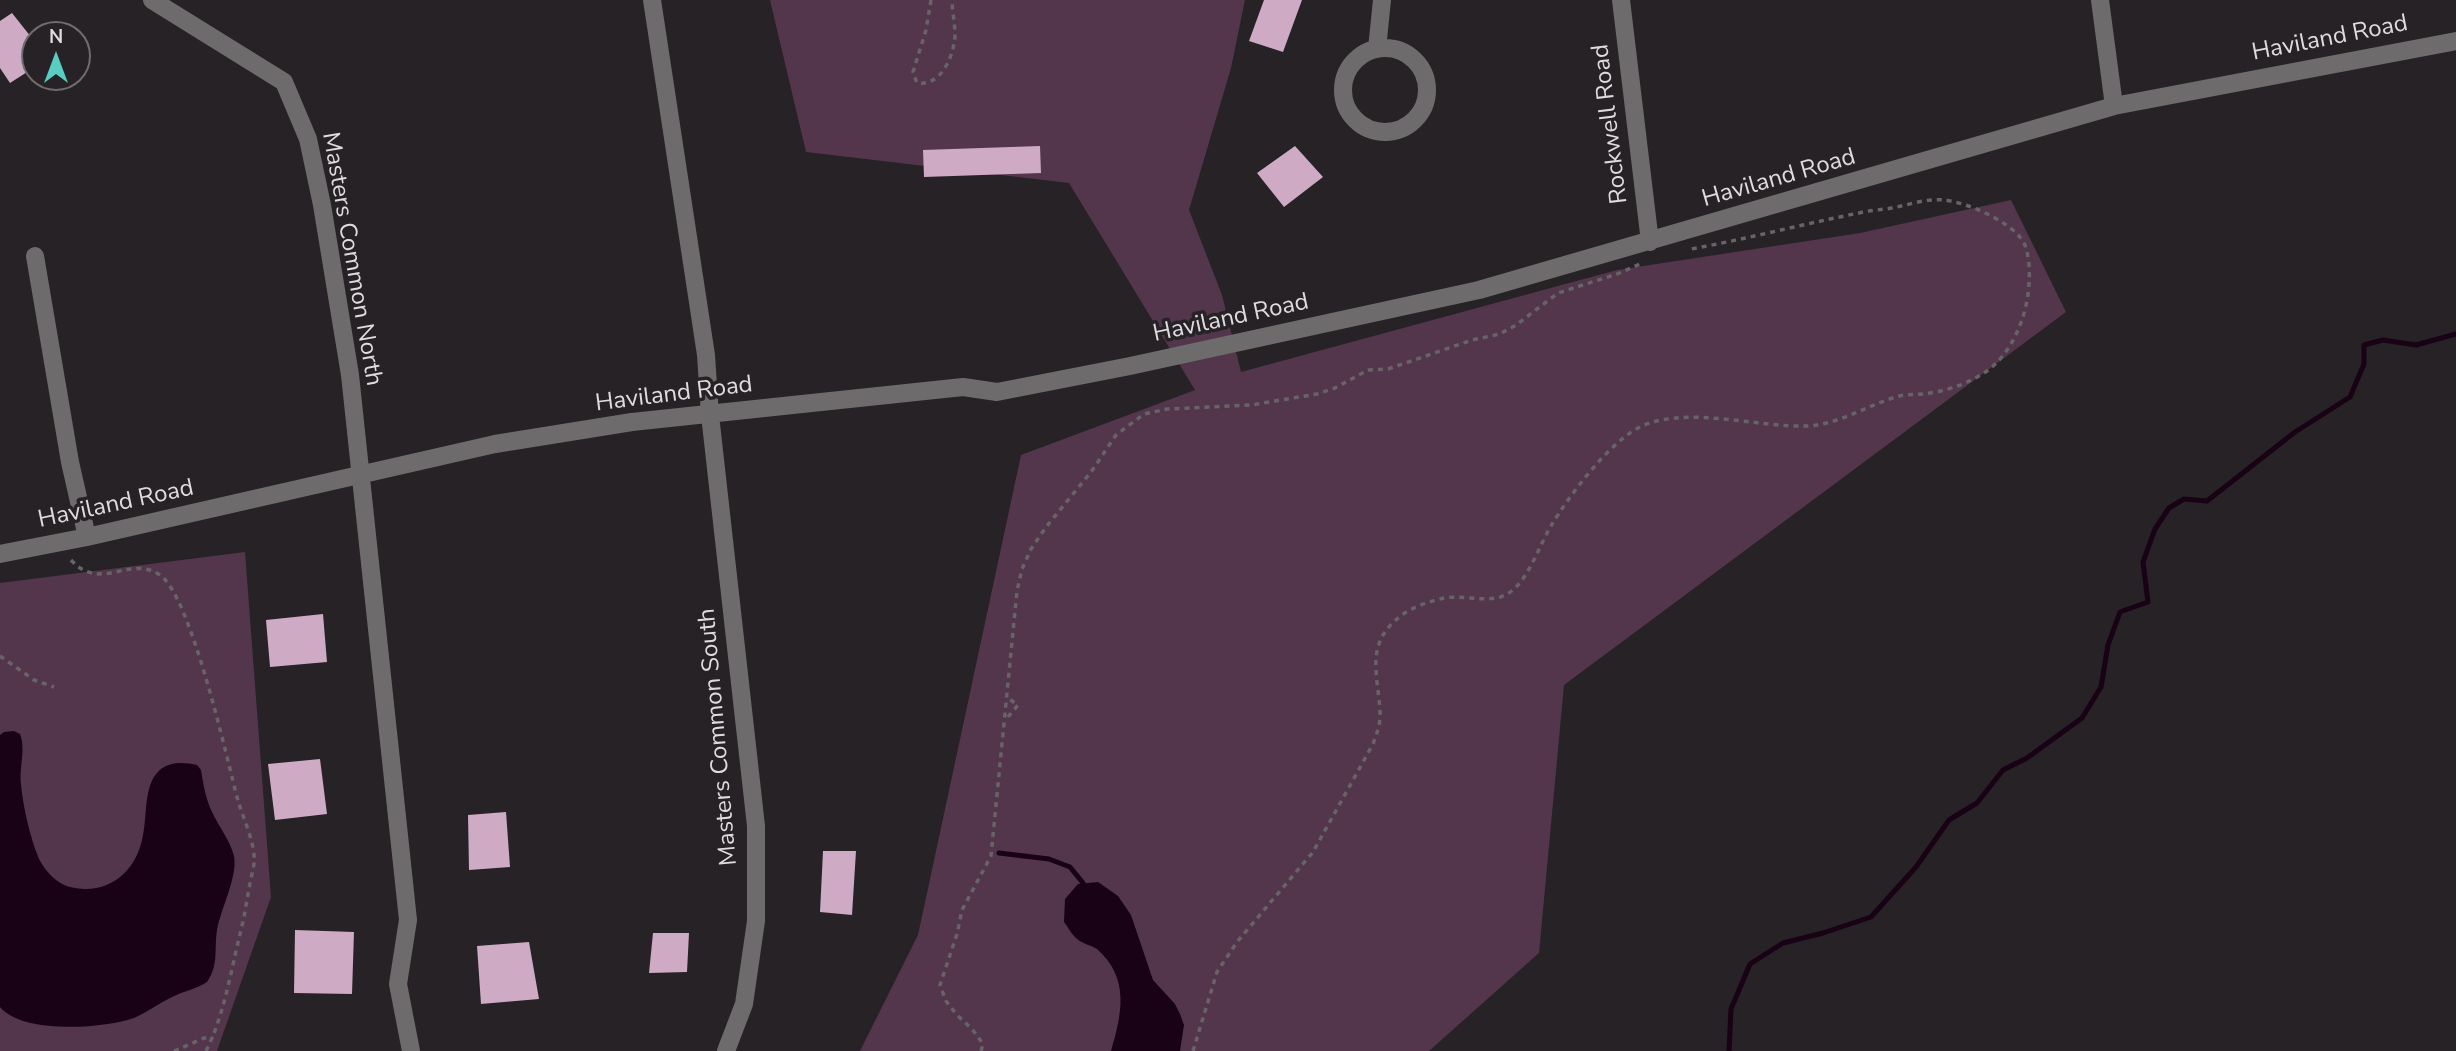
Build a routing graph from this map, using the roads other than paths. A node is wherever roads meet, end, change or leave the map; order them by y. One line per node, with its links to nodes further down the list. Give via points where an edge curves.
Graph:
1 (152, 0): 12 (street, Masters Common North, via 284,82 307,139 322,205 350,375)
2 (652, 0): 11 (street, via 706,355)
3 (1382, 0): 7 (street)
4 (1621, 0): 9 (street, Rockwell Road)
5 (2100, 0): 8 (street)
6 (2456, 41): 8 (street, Haviland Road)
7 (1377, 49): 7 (street, via 1353,63 1343,88 1345,101 1350,114 1372,130 1399,130 1421,113 1427,86 1415,61 1404,53)
8 (2114, 106): 9 (street, Haviland Road)
9 (1650, 242): 11 (street, Haviland Road, via 1479,290 998,392 963,387)
10 (35, 256): 13 (street)
11 (710, 415): 12 (street, Haviland Road, via 495,444); 16 (street, Masters Common South, via 756,827 756,921 744,1004)
12 (359, 476): 13 (street, Haviland Road); 15 (street, via 408,920 398,984)
13 (87, 537): 14 (street, Haviland Road)
14 (0, 554)
15 (411, 1051)
16 (726, 1051)

